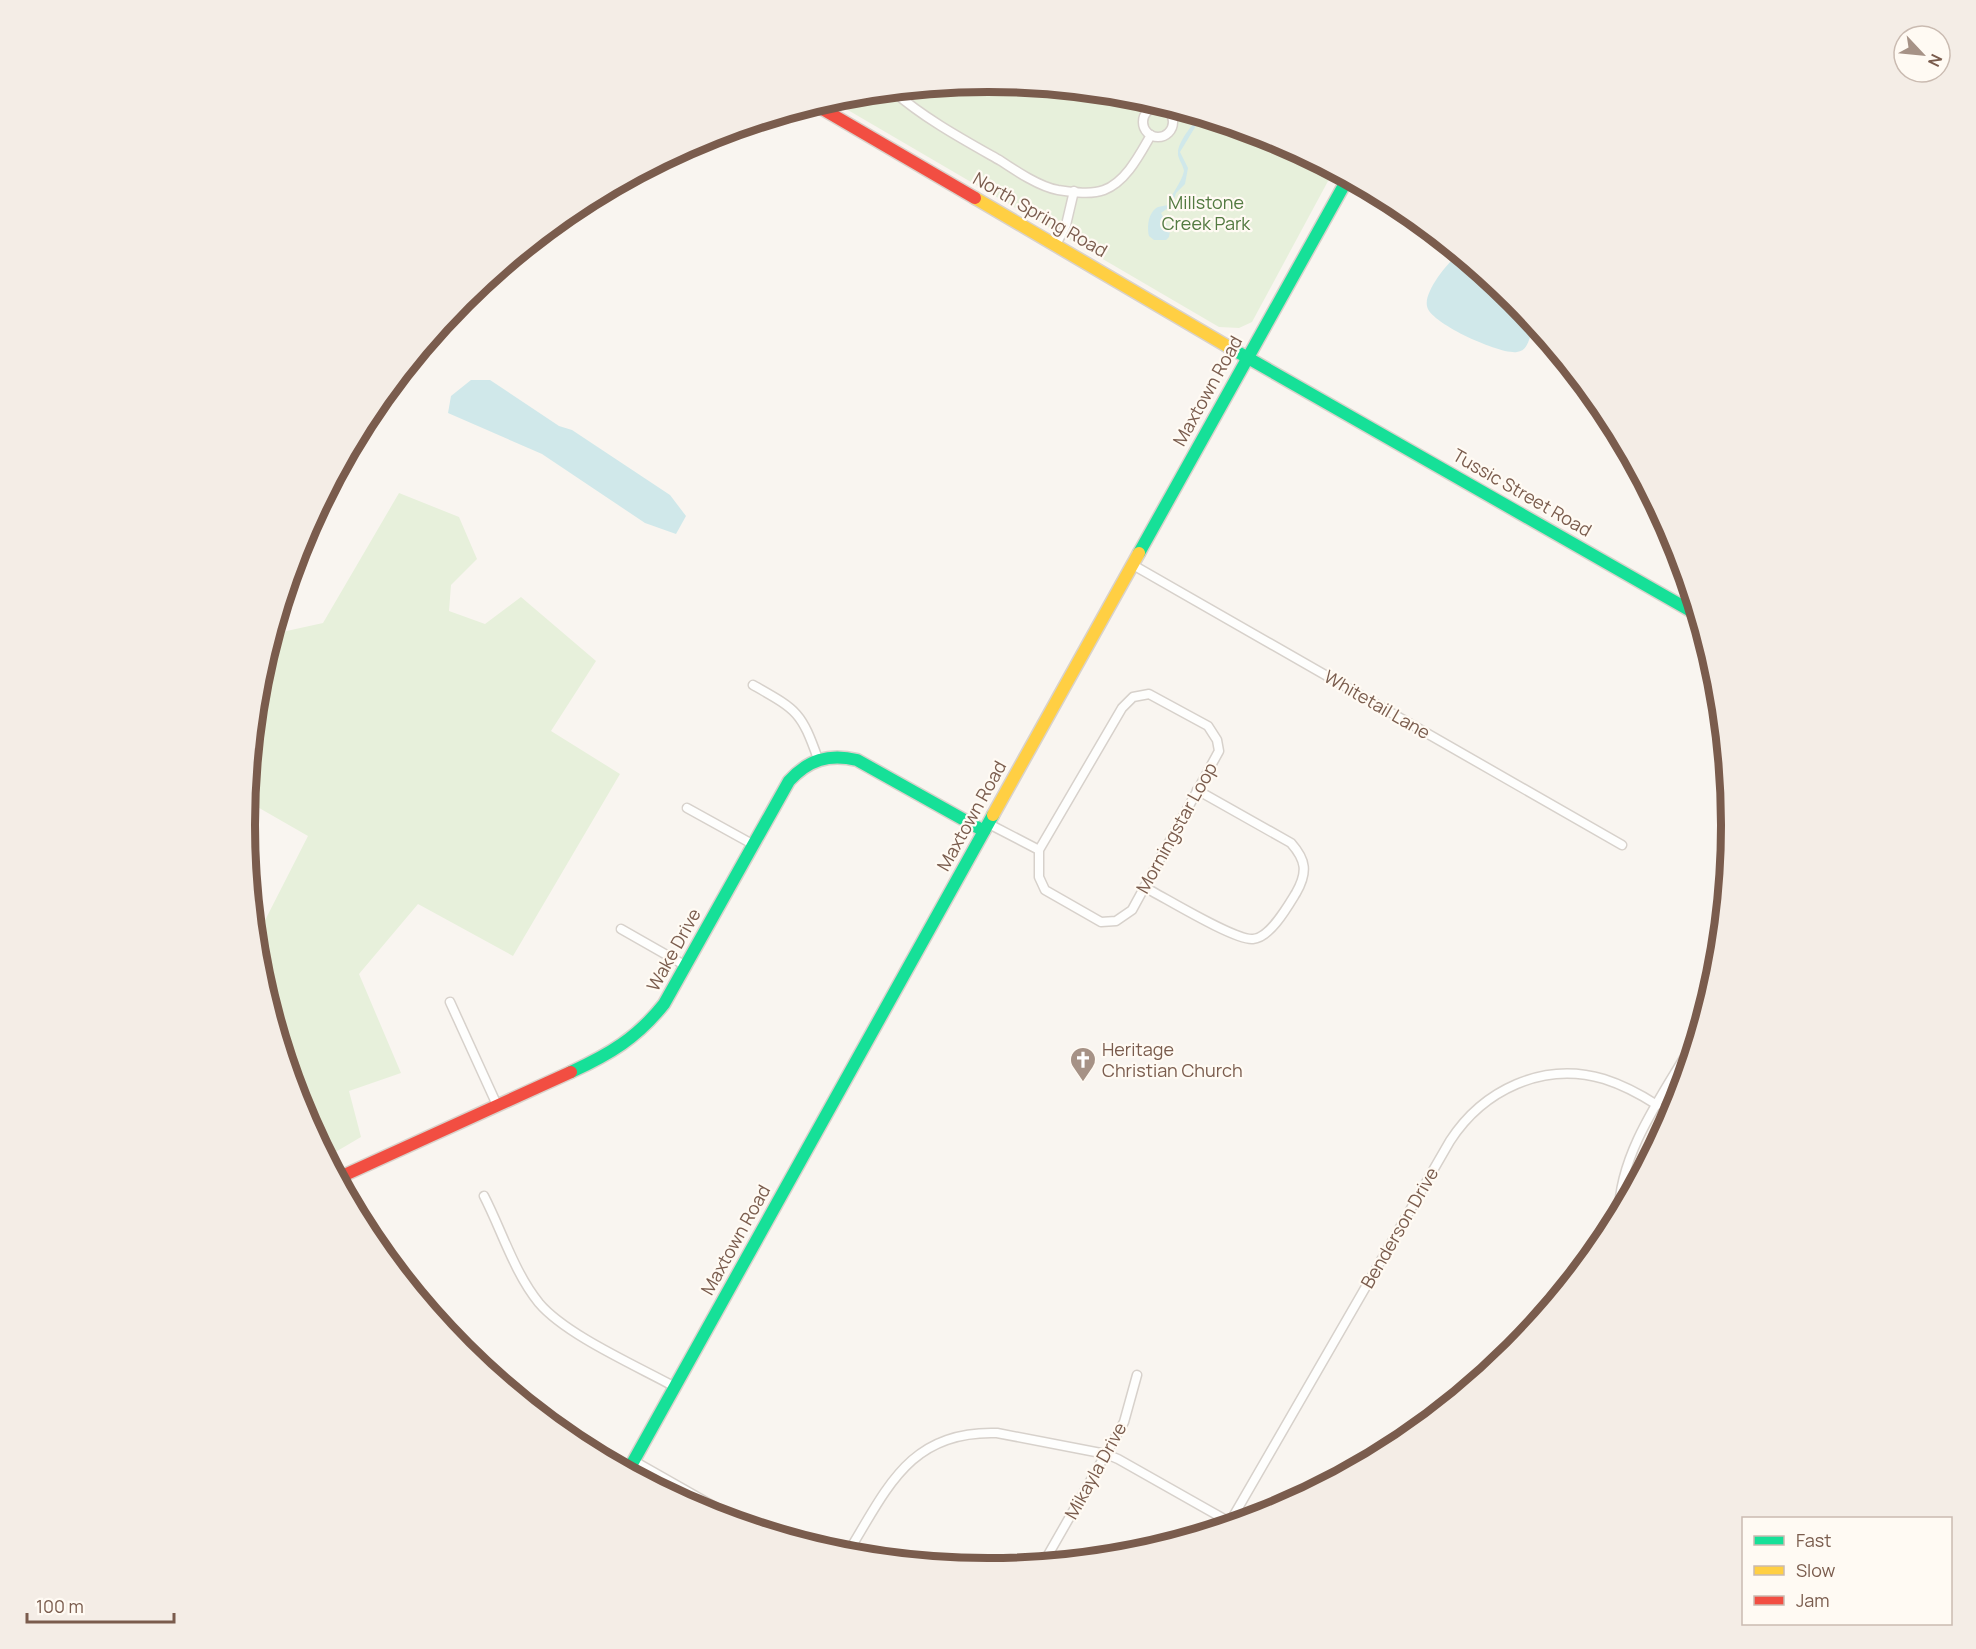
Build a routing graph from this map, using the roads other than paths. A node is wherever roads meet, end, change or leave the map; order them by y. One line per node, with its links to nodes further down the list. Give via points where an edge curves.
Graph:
1 (901, 97): 5 (street, via 924,116 1023,174 1057,190)
2 (825, 110): 6 (main road, North Spring Road)
3 (1151, 135): 5 (street, via 1137,161 1104,190)
4 (1344, 185): 7 (main road, Maxtown Road)
5 (1074, 191): 6 (street, via 1066,225)
6 (1056, 245): 7 (main road, North Spring Road)
7 (1247, 357): 8 (main road, North Spring Road); 9 (main road, Maxtown Road)
8 (1329, 402): 10 (main road, Tussic Street Road)
9 (1133, 564): 15 (main road, Maxtown Road); 17 (street, Whitetail Lane)
10 (1688, 609)
11 (753, 686): 12 (street, via 784,703 801,718)
12 (818, 759): 15 (main road, via 838,756 857,760); 16 (main road, Wake Drive, via 789,781)
13 (1197, 790): 18 (street, Morningstar Loop, via 1219,751 1208,726 1149,694 1133,697 1122,708); 19 (street, Morningstar Loop); 19 (street, via 1291,843 1302,855 1305,872 1297,891 1270,931 1254,939 1236,936)
14 (687, 808): 16 (street)
15 (986, 827): 18 (street); 30 (main road, Maxtown Road)
16 (754, 845): 21 (main road, Wake Drive)
17 (1622, 845)
18 (1039, 850): 19 (street, Morningstar Loop, via 1039,877 1045,890 1101,922 1116,921 1132,910)
19 (1144, 887)
20 (621, 929): 21 (street)
21 (686, 966): 24 (main road, Wake Drive, via 664,1005 628,1042)
22 (450, 1002): 24 (street)
23 (1679, 1068): 25 (street)
24 (497, 1105): 26 (main road, Wake Drive)
25 (1658, 1105): 27 (street, via 1632,1151); 33 (street, Benderson Drive, via 1604,1079 1565,1074 1520,1082 1479,1105 1450,1141)
26 (345, 1175)
27 (1621, 1195)
28 (484, 1197): 30 (street, via 528,1287 545,1310 568,1328)
29 (1137, 1375): 31 (street, Mikayla Drive, via 1124,1422)
30 (675, 1387): 32 (main road, Maxtown Road)
31 (1106, 1454): 34 (street); 35 (street, via 997,1433 979,1432 945,1439 904,1466); 36 (street, Mikayla Drive)
32 (632, 1465)
33 (1237, 1514)
34 (1224, 1519)
35 (853, 1544)
36 (1049, 1555)

